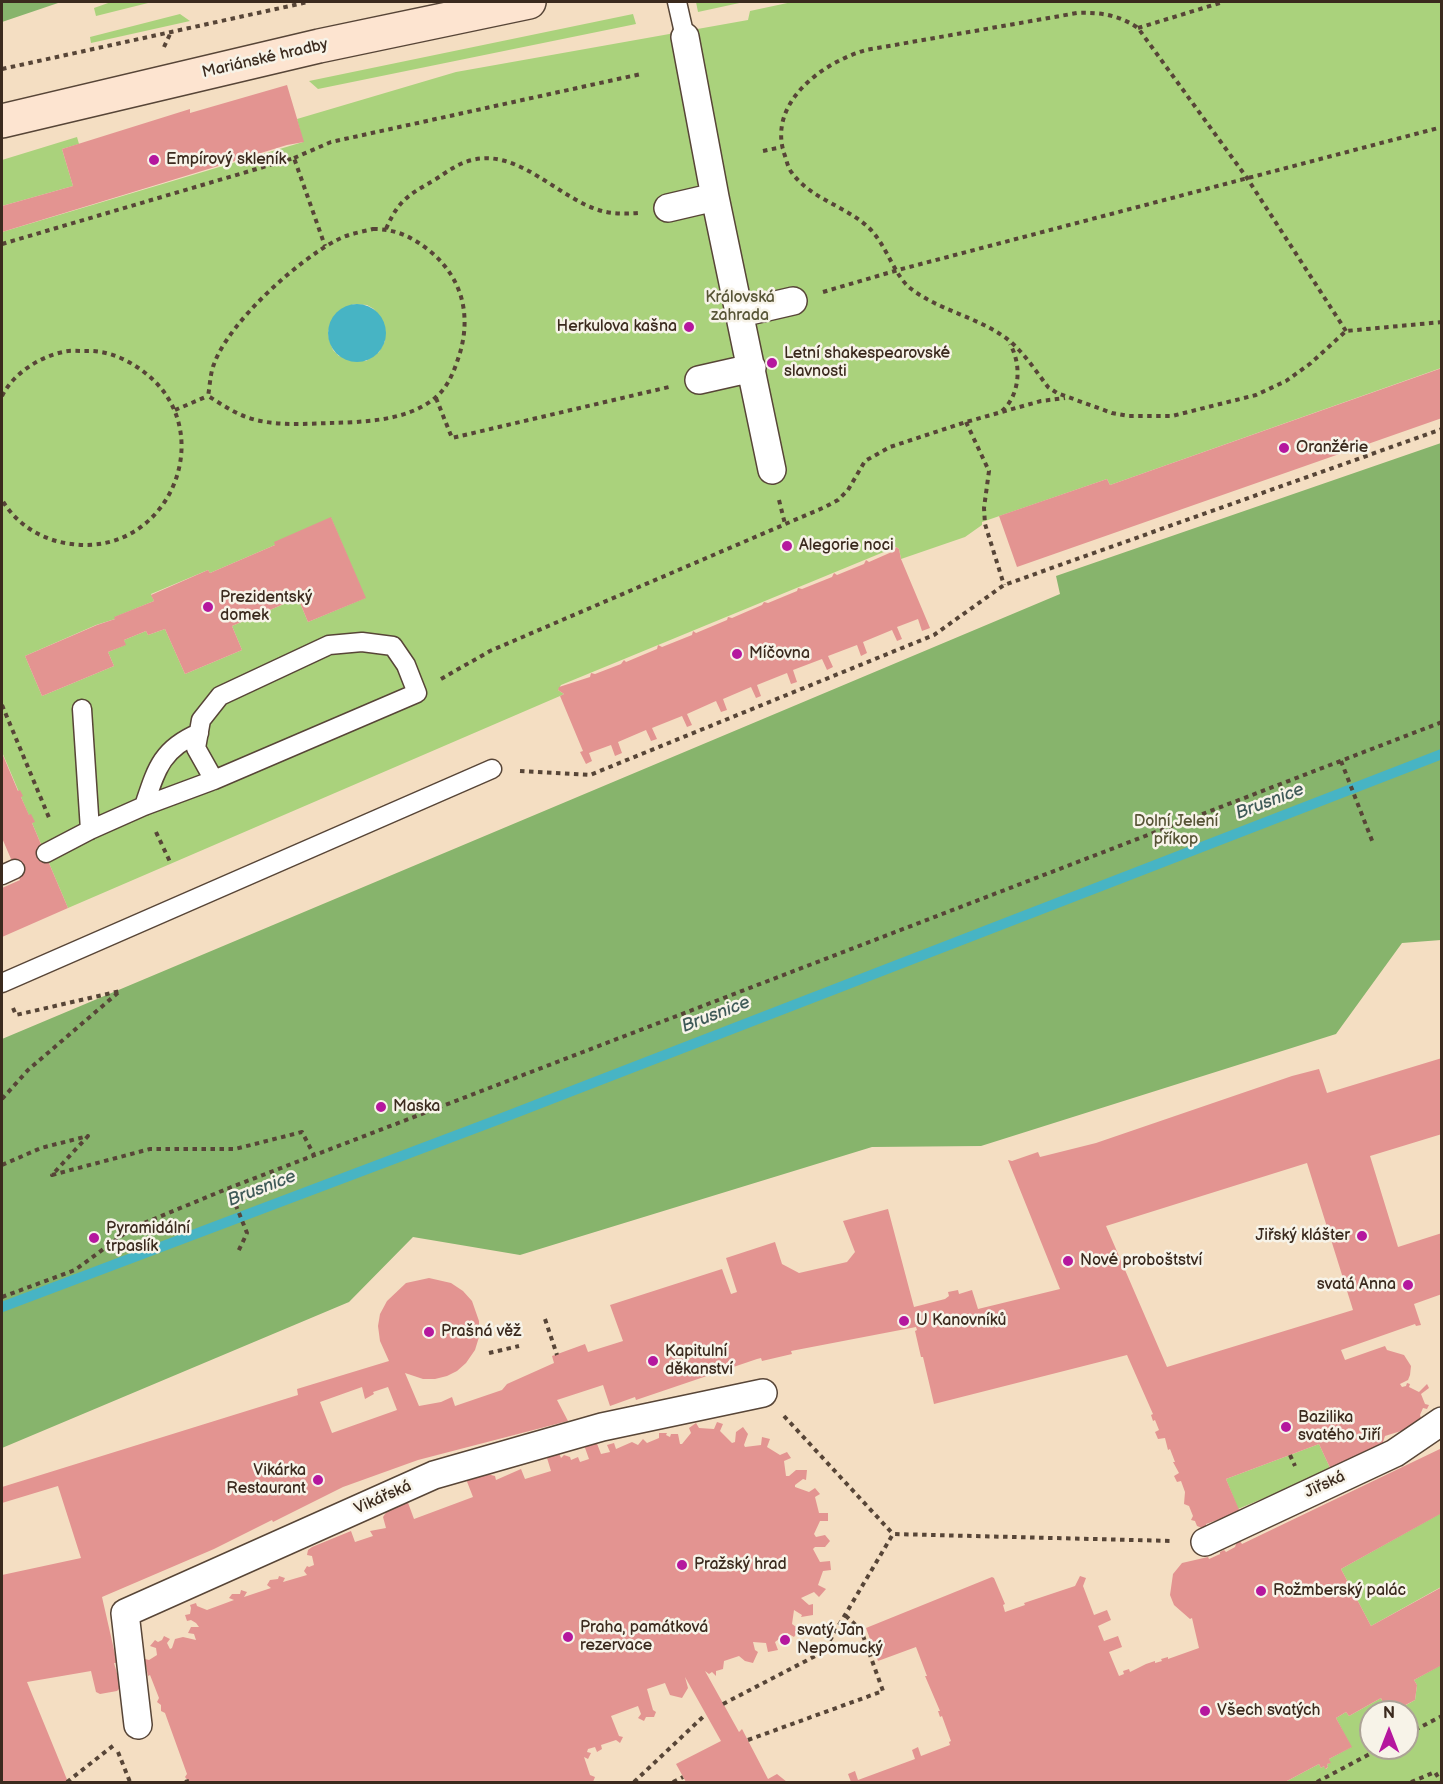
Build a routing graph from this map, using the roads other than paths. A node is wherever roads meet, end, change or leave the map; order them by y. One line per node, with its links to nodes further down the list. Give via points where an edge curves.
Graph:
1 (530, 2): 4 (main road, Mariánské hradby, via 319,46)
2 (677, 2): 3 (lane)
3 (686, 38): 5 (street)
4 (2, 121)
5 (715, 197): 6 (street); 8 (street)
6 (668, 208)
7 (793, 301): 8 (street)
8 (741, 313): 9 (street)
9 (752, 368): 10 (street); 11 (street)
10 (699, 380)
11 (772, 470)
12 (82, 709): 17 (lane)
13 (199, 733): 15 (lane, via 196,748); 15 (lane, via 201,720 220,696 329,645 362,642 393,646 417,693); 16 (lane, via 166,754)
14 (492, 769): 19 (lane)
15 (214, 780): 16 (lane)
16 (144, 806): 17 (lane)
17 (90, 830): 18 (lane)
18 (53, 849)
19 (2, 983)
20 (763, 1393): 23 (street, Vikářská, via 602,1427 434,1475 125,1613)
21 (1442, 1421): 22 (street, Jiřská, via 1395,1453)
22 (1205, 1542)
23 (138, 1725)

